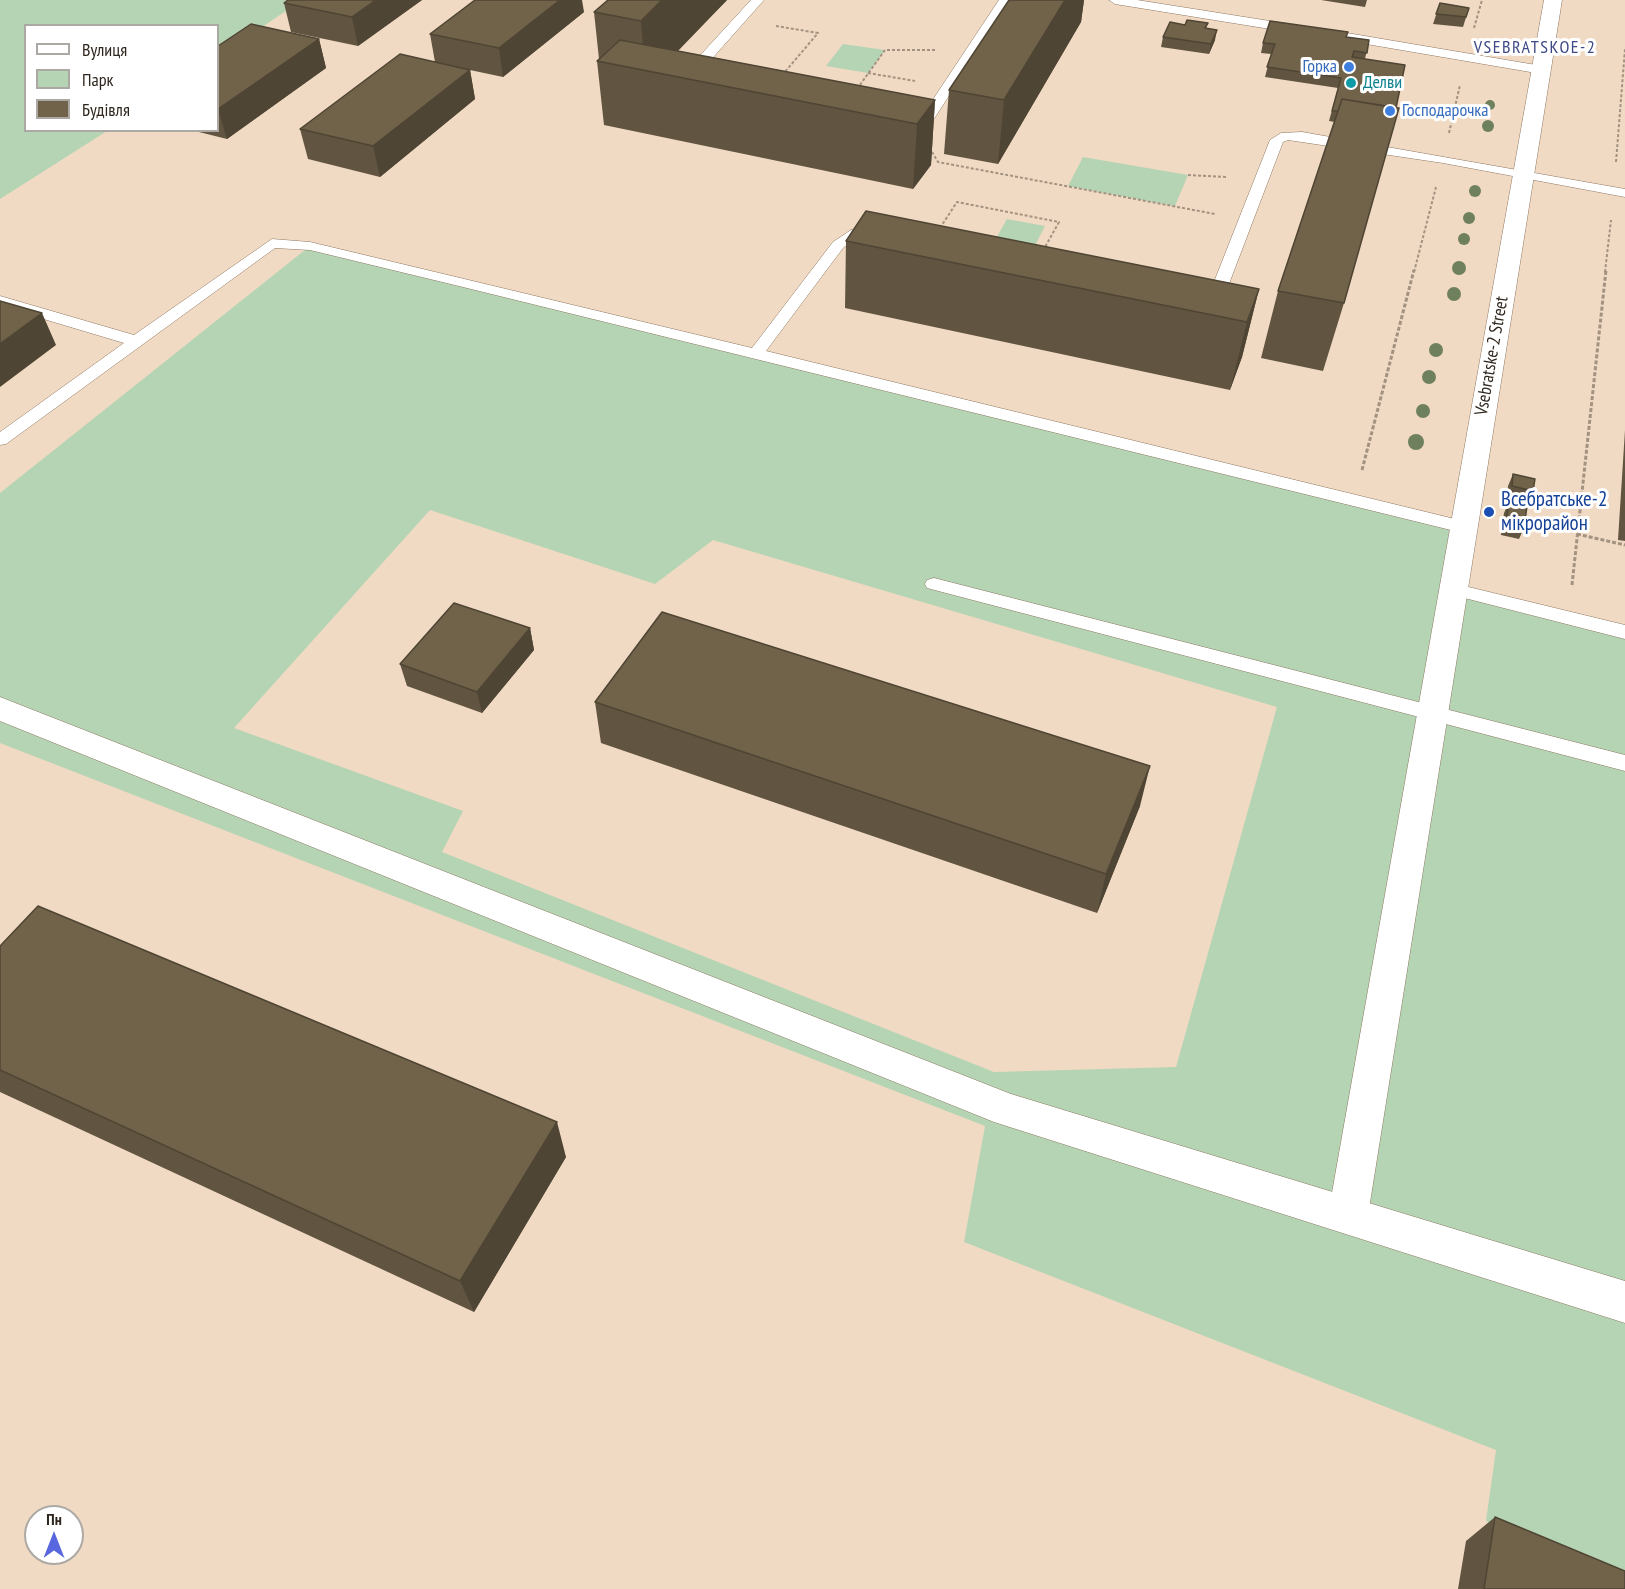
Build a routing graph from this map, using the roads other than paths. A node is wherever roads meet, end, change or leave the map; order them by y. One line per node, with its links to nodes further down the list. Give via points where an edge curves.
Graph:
1 (759, 0): 8 (lane, via 686,80 685,84)
2 (1005, 0): 9 (lane, via 923,125)
3 (1115, 0): 5 (lane)
4 (1553, 0): 7 (street, Vsebratske-2 Street)
5 (1303, 30)
6 (1326, 34): 7 (lane)
7 (1542, 70): 10 (street, Vsebratske-2 Street)
8 (695, 89)
9 (899, 129)
10 (1524, 174): 11 (lane); 13 (lane, via 1286,136 1277,140 1219,289 1205,299); 18 (street, Vsebratske-2 Street)
11 (1619, 191)
12 (928, 248): 16 (lane, via 851,234 838,245)
13 (1194, 298)
14 (0, 301): 15 (lane)
15 (136, 341): 16 (lane, via 272,243 310,246); 17 (lane)
16 (756, 354): 18 (lane)
17 (0, 440)
18 (1463, 527): 20 (street, Vsebratske-2 Street)
19 (934, 584): 23 (lane)
20 (1452, 589): 21 (lane); 23 (street, Vsebratske-2 Street)
21 (1625, 632)
22 (0, 708): 25 (street, via 1008,1110)
23 (1432, 713): 24 (lane); 25 (street, Vsebratske-2 Street)
24 (1625, 763)
25 (1348, 1215): 26 (street)
26 (1625, 1302)

